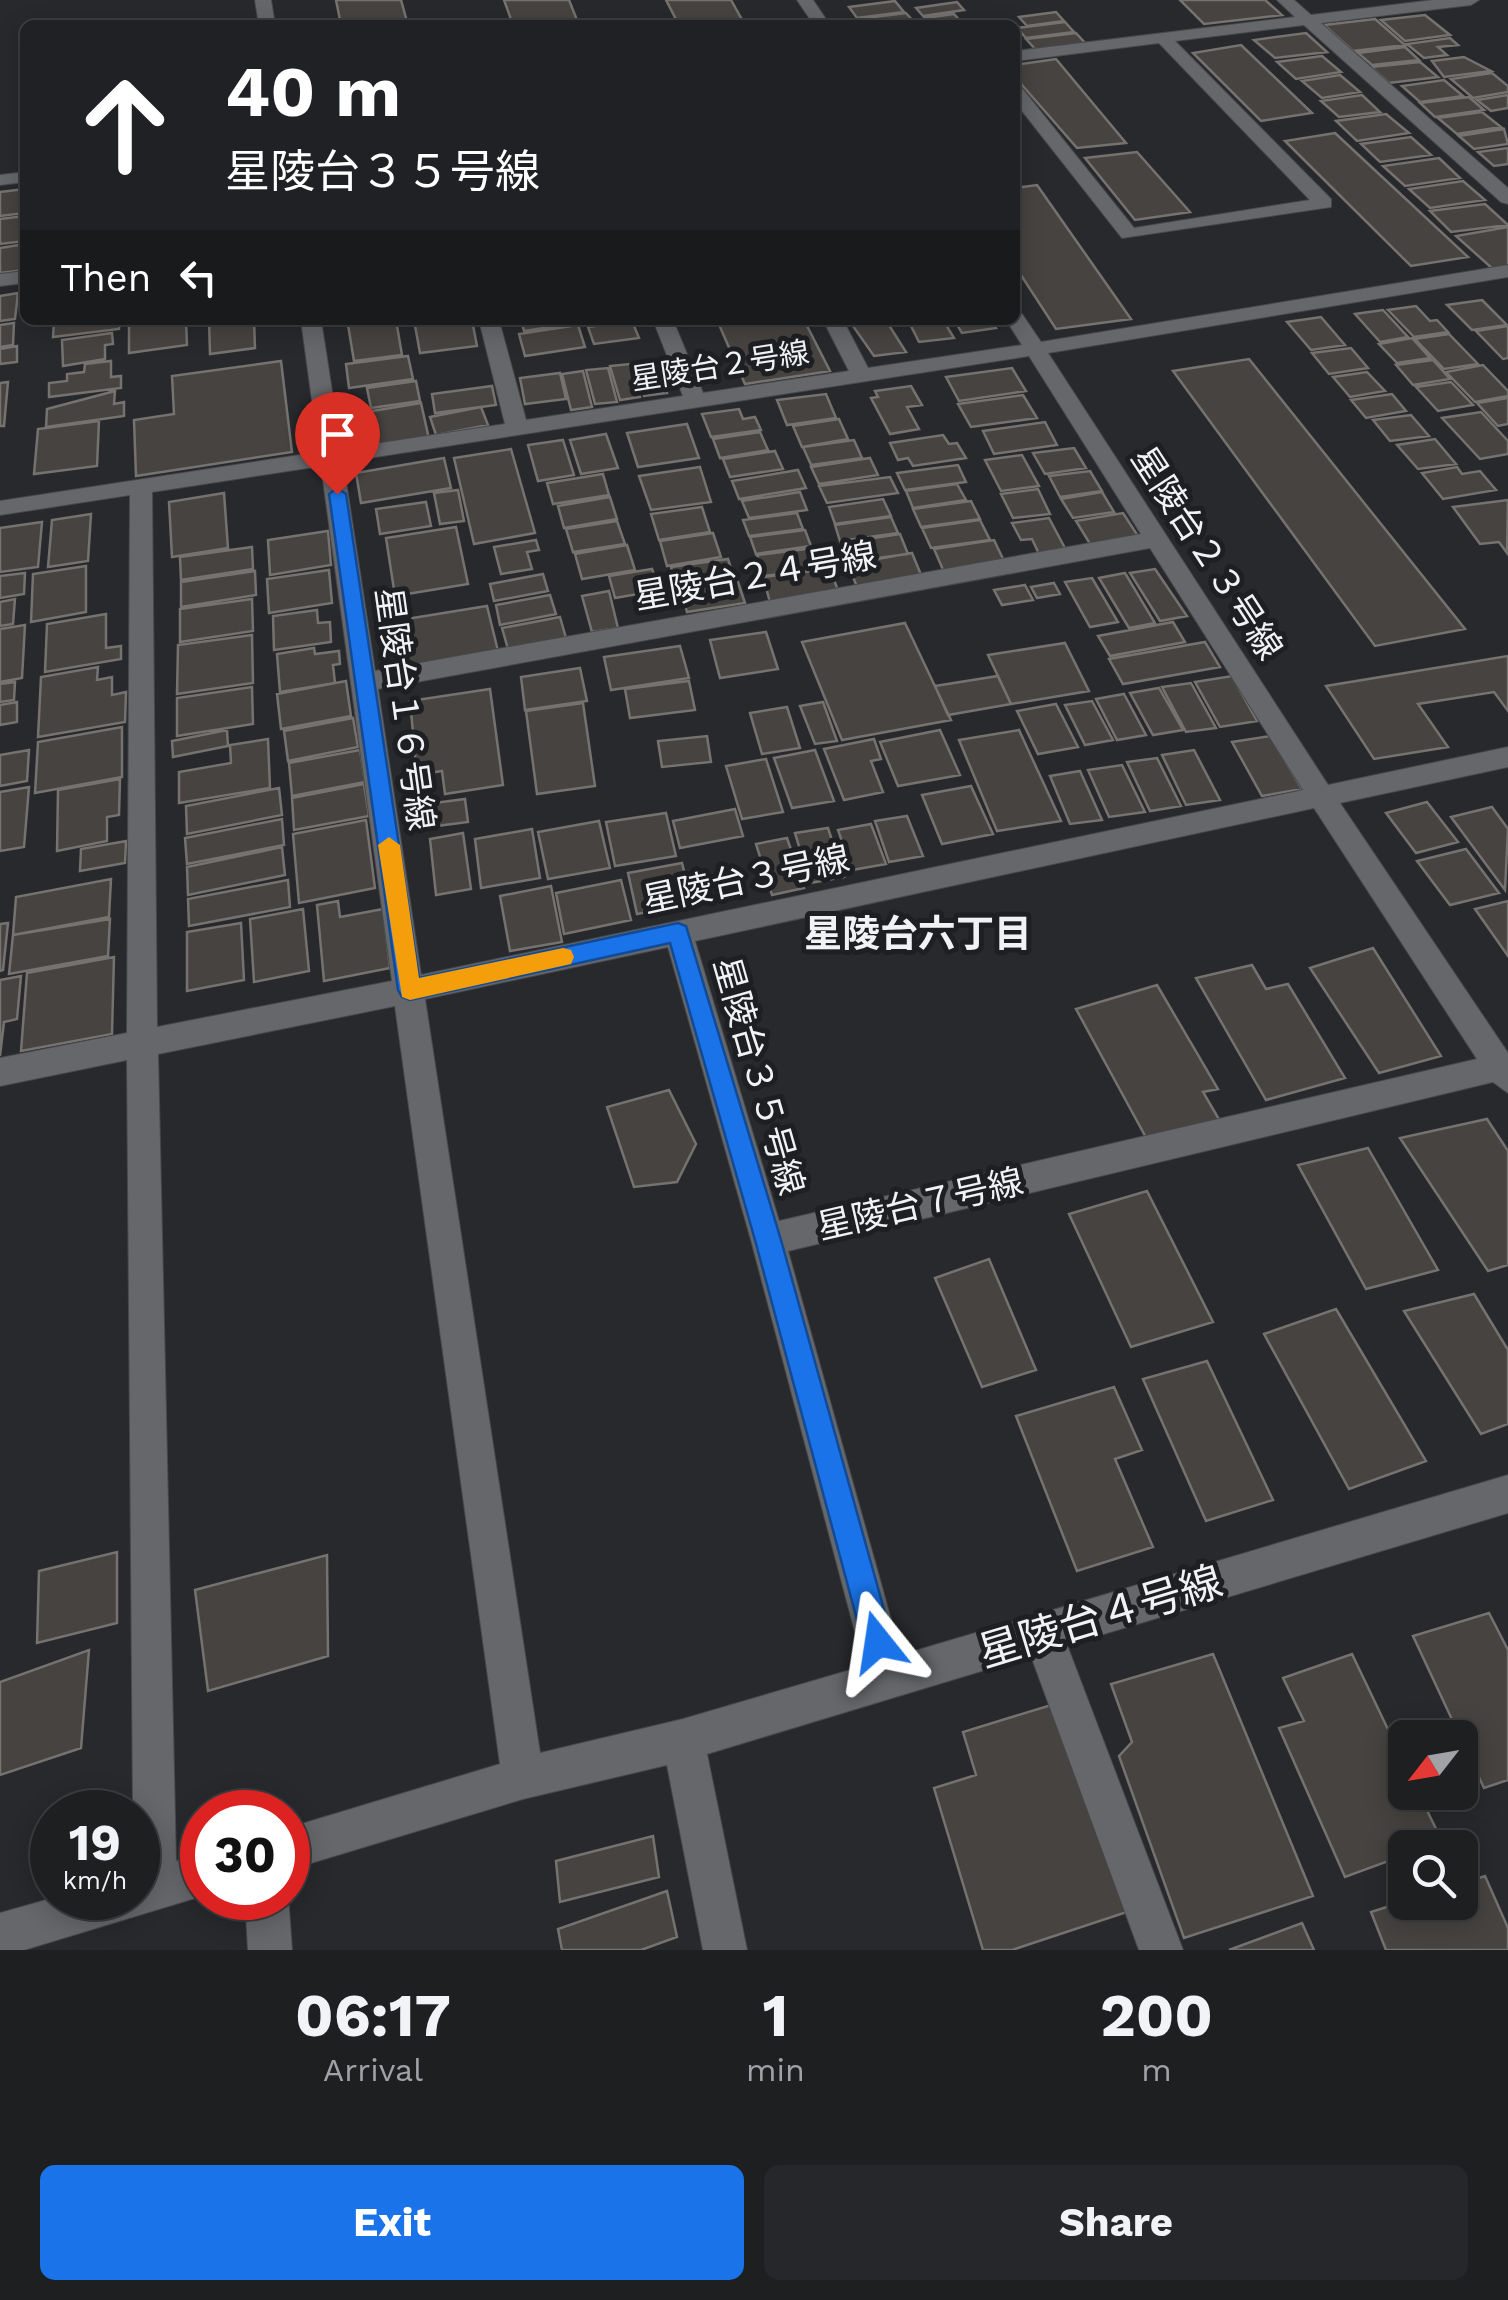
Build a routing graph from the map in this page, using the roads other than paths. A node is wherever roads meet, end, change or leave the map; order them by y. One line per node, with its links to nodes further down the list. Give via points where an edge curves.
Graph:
1 (1286, 0): 3 (street)
2 (1471, 0): 3 (street)
3 (1307, 19): 4 (street); 7 (street)
4 (1162, 38): 5 (street); 6 (street, via 1324,204 1129,234)
5 (1020, 55)
6 (1020, 96)
7 (1508, 198)
8 (1508, 271): 14 (street, 星陵台２号線)
9 (312, 325): 18 (street, 星陵台１６号線)
10 (490, 325): 17 (street)
11 (665, 325): 16 (street)
12 (836, 325): 15 (street)
13 (1020, 325): 14 (street, 星陵台２３号線)
14 (1035, 349): 15 (street, 星陵台２号線); 21 (street, 星陵台２３号線)
15 (861, 374): 16 (street, 星陵台２号線)
16 (695, 400): 17 (street, 星陵台２号線)
17 (516, 428): 18 (street, 星陵台２号線)
18 (332, 456): 19 (street, 星陵台２号線); 22 (street, 星陵台１６号線)
19 (141, 486): 20 (street, 星陵台２号線); 27 (street)
20 (0, 508)
21 (1156, 539): 22 (street, 星陵台２４号線); 24 (street, 星陵台２３号線)
22 (366, 682): 26 (street, 星陵台１６号線)
23 (1508, 757): 24 (street, 星陵台３号線)
24 (1320, 795): 25 (street, 星陵台３号線); 29 (street, 星陵台２３号線)
25 (678, 932): 26 (street, 星陵台３号線); 30 (street, 星陵台３５号線)
26 (410, 990): 27 (street, 星陵台３号線); 35 (street, 星陵台１６号線)
27 (142, 1044): 28 (street, 星陵台３号線); 36 (street)
28 (0, 1072)
29 (1504, 1073): 30 (street, 星陵台７号線)
30 (768, 1240): 33 (street, 星陵台７号線)
31 (1508, 1494): 32 (street, 星陵台４号線)
32 (1042, 1633): 33 (street, 星陵台４号線); 43 (street)
33 (888, 1679): 34 (street, 星陵台４号線)
34 (683, 1740): 35 (street, 星陵台４号線); 42 (street)
35 (523, 1778): 37 (street, 星陵台４号線)
36 (140, 1790)
37 (310, 1842)
38 (51, 1920): 40 (street)
39 (268, 1920): 41 (street)
40 (0, 1935)
41 (270, 1950)
42 (725, 1950)
43 (1161, 1950)

